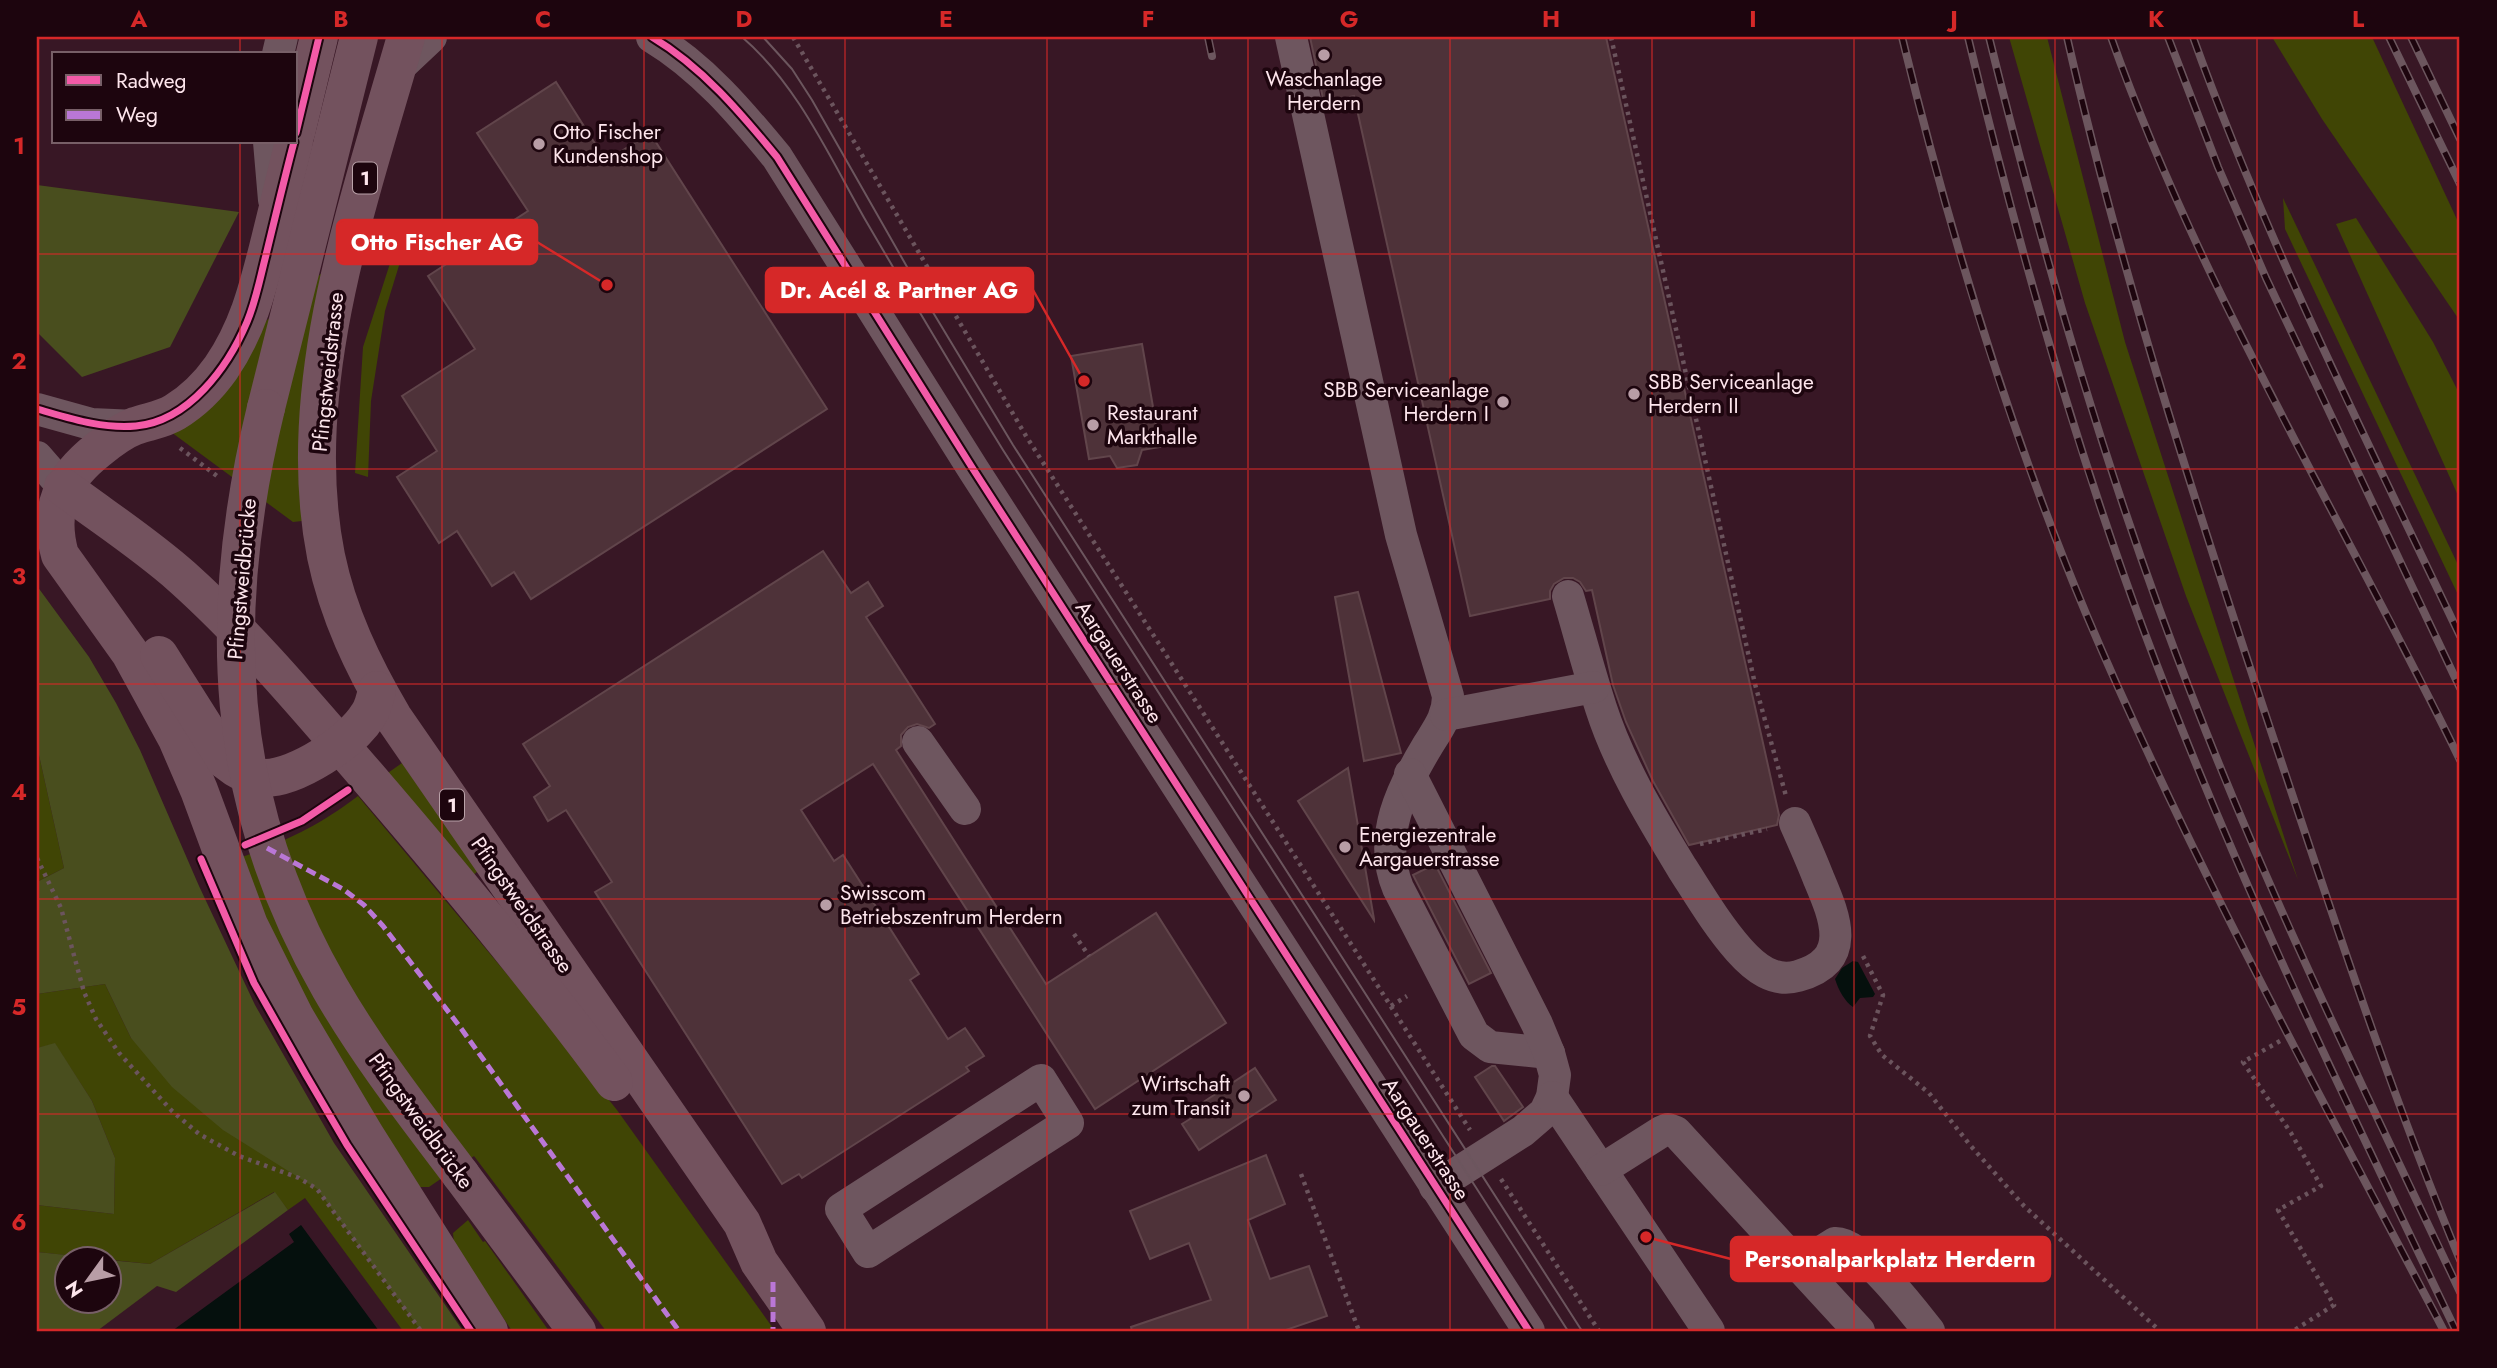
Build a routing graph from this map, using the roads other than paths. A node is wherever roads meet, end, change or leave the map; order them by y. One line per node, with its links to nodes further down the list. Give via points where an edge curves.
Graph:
1 (319, 37): 7 (main road)
2 (359, 37): 34 (main road, Pfingstweidbrücke / 1, bridge, via 250,482 236,610 236,689 250,789 293,917 364,1044)
3 (431, 37): 6 (street)
4 (652, 37): 29 (street, Aargauerstrasse, via 708,80 777,157)
5 (1291, 37): 20 (street, via 1401,535 1446,688)
6 (401, 53): 19 (main road, Pfingstweidstrasse / 1, via 336,287 318,444 327,556 348,628)
7 (298, 125)
8 (269, 144): 10 (street)
9 (294, 144): 10 (main road)
10 (276, 214): 12 (main road, via 254,306 220,370 177,411)
11 (37, 409): 12 (street, via 91,424)
12 (136, 426): 14 (main road, via 88,457)
13 (37, 457): 14 (street)
14 (64, 487): 16 (main road, via 55,520); 22 (main road, via 189,584)
15 (37, 524): 16 (street)
16 (60, 555): 22 (main road, via 98,572 124,602 233,767 253,776 278,776); 33 (main road, via 130,653 177,739 249,925 295,1017)
17 (1568, 596): 18 (street)
18 (1594, 687): 20 (street); 25 (street, via 1614,743 1671,850 1722,929 1747,959 1784,979 1805,974 1827,960 1836,929 1833,911)
19 (377, 690): 22 (main road, via 368,716); 31 (main road, Pfingstweidstrasse / 1, via 742,1223)
20 (1446, 715): 23 (street)
21 (918, 742): 24 (street)
22 (340, 744): 31 (main road, via 523,963 729,1242)
23 (1410, 774): 26 (street); 26 (street, via 1391,831 1391,867 1398,888 1479,1040 1490,1047)
24 (965, 809)
25 (1784, 826)
26 (1549, 1053): 27 (street, via 1555,1075)
27 (1552, 1097): 28 (street); 29 (street, via 1534,1124)
28 (1601, 1170): 32 (street, via 1661,1132 1673,1130); 37 (street)
29 (1435, 1186): 36 (street, Aargauerstrasse)
30 (868, 1252): 30 (street, via 1069,1123 1041,1080 841,1209)
31 (759, 1262): 35 (main road, 1)
32 (1800, 1265): 38 (street); 39 (street, via 1832,1244 1850,1245)
33 (489, 1331)
34 (578, 1331)
35 (807, 1331)
36 (1529, 1331)
37 (1709, 1331)
38 (1859, 1331)
39 (1929, 1331)

